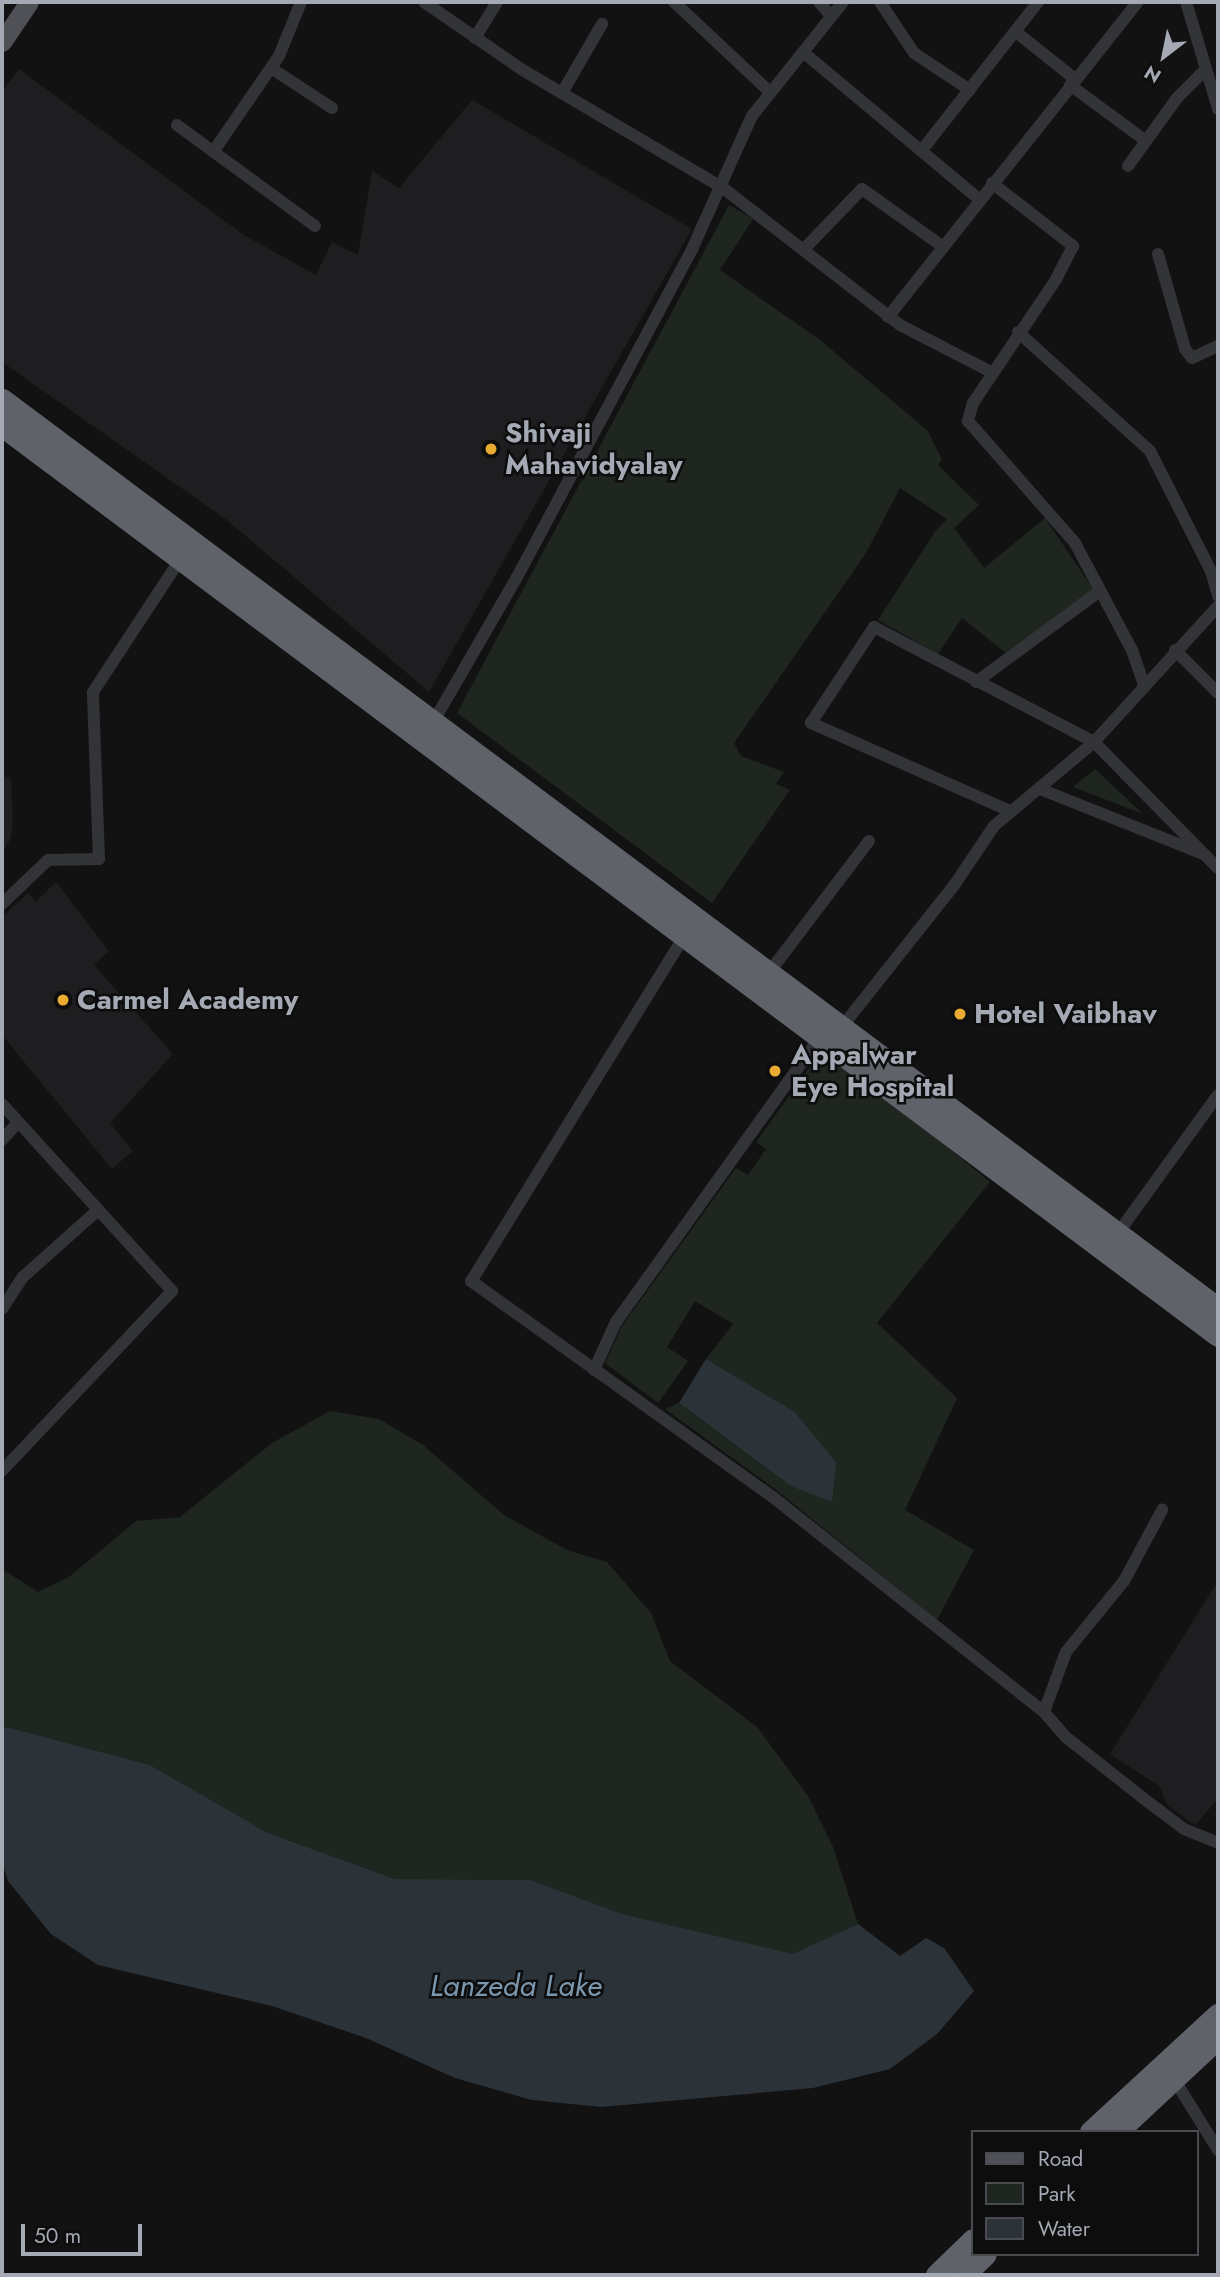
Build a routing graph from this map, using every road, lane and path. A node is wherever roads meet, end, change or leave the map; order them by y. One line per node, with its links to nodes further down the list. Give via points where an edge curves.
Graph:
1 (29, 2): 16 (main road)
2 (301, 2): 18 (street, via 295,26)
3 (424, 2): 15 (street)
4 (497, 2): 15 (street)
5 (674, 2): 22 (street)
6 (819, 2): 12 (street)
7 (843, 2): 12 (street)
8 (880, 2): 21 (street, via 914,53)
9 (1138, 2): 20 (street)
10 (1186, 2): 19 (street)
11 (1033, 3): 14 (street)
12 (831, 16): 17 (street)
13 (602, 23): 23 (street)
14 (1016, 32): 20 (street); 21 (street)
15 (475, 38): 23 (street)
16 (2, 42)
17 (803, 52): 22 (street); 28 (street)
18 (271, 68): 24 (street); 29 (street)
19 (1205, 70): 25 (street); 27 (street, via 1177,98)
20 (1073, 82): 27 (street); 31 (street)
21 (971, 90): 28 (street)
22 (770, 92): 32 (street, via 752,116)
23 (562, 93): 32 (street)
24 (332, 108)
25 (1218, 108)
26 (177, 125): 29 (street)
27 (1146, 141): 30 (street)
28 (922, 150): 33 (street)
29 (213, 152): 34 (street)
30 (1128, 166)
31 (992, 183): 33 (street); 39 (street, via 1073,246 1057,278)
32 (723, 188): 36 (street); 52 (street, via 516,579)
33 (979, 199): 35 (street)
34 (314, 226)
35 (942, 246): 36 (street, via 862,189); 38 (street)
36 (806, 248): 38 (street)
37 (1158, 254): 40 (street, via 1185,349 1192,358)
38 (888, 317): 41 (street)
39 (1018, 332): 41 (street); 46 (street, via 1150,451 1211,571)
40 (1218, 346)
41 (991, 372): 45 (street, via 968,421 1061,524)
42 (2, 400): 52 (highway)
43 (2, 425): 44 (highway)
44 (181, 558): 52 (highway); 59 (street, via 93,692 99,859 48,860)
45 (1100, 591): 49 (street); 50 (street, via 1132,650)
46 (1218, 596)
47 (1218, 606): 48 (street)
48 (1175, 650): 50 (street); 51 (street)
49 (976, 682): 53 (street); 55 (street, via 874,626 811,723)
50 (1144, 685): 53 (street)
51 (1218, 693)
52 (427, 730): 60 (highway); 61 (highway)
53 (1094, 742): 54 (street); 57 (street)
54 (1040, 789): 55 (street); 57 (street)
55 (1010, 811): 62 (street)
56 (869, 841): 61 (street)
57 (1204, 854): 58 (street)
58 (1218, 868)
59 (2, 904)
60 (685, 935): 62 (highway); 72 (street, via 471,1281)
61 (768, 974): 62 (highway)
62 (831, 1032): 68 (highway); 71 (highway); 72 (street, via 616,1322)
63 (1218, 1096): 68 (street)
64 (2, 1104): 65 (street)
65 (18, 1122): 66 (street); 67 (street)
66 (2, 1140)
67 (98, 1210): 69 (street, via 23,1277); 73 (street, via 172,1291)
68 (1118, 1233): 70 (highway)
69 (2, 1309)
70 (1218, 1309)
71 (1218, 1335)
72 (593, 1370): 75 (street, via 774,1498)
73 (2, 1471)
74 (1162, 1510): 75 (street, via 1124,1581 1066,1652)
75 (1044, 1712): 76 (street, via 1067,1738 1184,1829)
76 (1218, 1843)
77 (1218, 2015): 80 (highway)
78 (1218, 2037): 79 (highway)
79 (1174, 2078): 81 (highway); 82 (street)
80 (1093, 2130)
81 (1118, 2130)
82 (1218, 2150)
83 (972, 2241): 85 (highway)
84 (983, 2256): 86 (highway)
85 (937, 2275)
86 (962, 2275)

